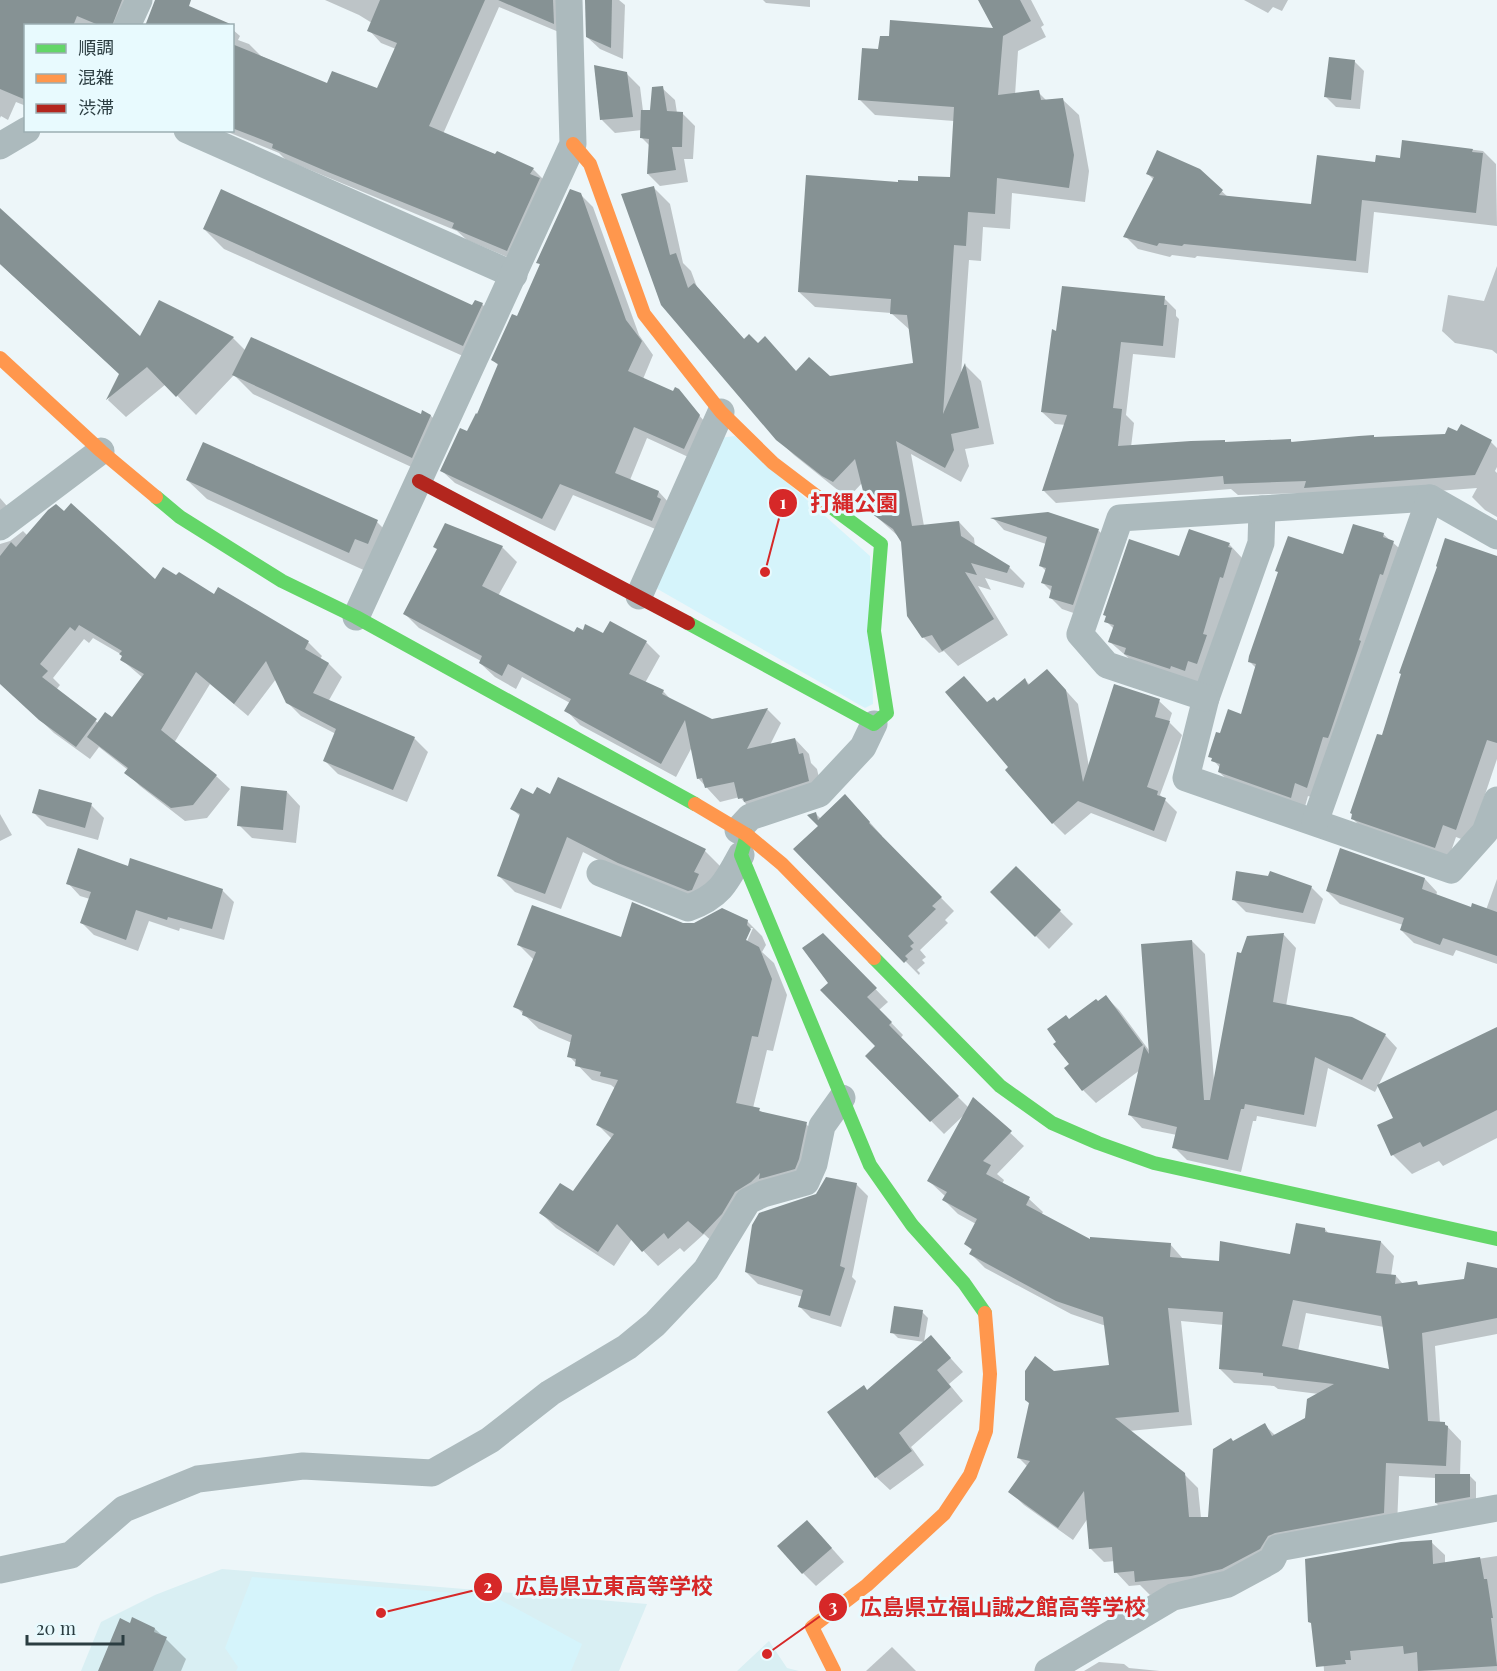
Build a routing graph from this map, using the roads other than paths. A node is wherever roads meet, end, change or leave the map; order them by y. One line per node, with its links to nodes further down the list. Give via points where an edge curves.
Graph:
1 (139, 0): 3 (street)
2 (569, 0): 6 (street)
3 (128, 24)
4 (24, 132): 7 (street)
5 (192, 132): 8 (street)
6 (573, 144): 8 (street); 10 (street, via 590,164 644,314)
7 (0, 146)
8 (514, 275): 12 (street)
9 (0, 358): 11 (street)
10 (721, 412): 17 (street); 20 (street, via 773,463 881,544 874,631 887,713)
11 (101, 451): 15 (street); 18 (street, via 180,517 282,581)
12 (419, 481): 17 (street); 18 (street)
13 (1430, 498): 14 (street); 16 (street); 22 (street)
14 (1262, 509): 19 (street, via 1261,543); 19 (street, via 1120,518 1080,634 1107,665)
15 (0, 526)
16 (1497, 536)
17 (639, 596): 20 (street)
18 (356, 617): 24 (street)
19 (1206, 698): 22 (street, via 1186,778)
20 (874, 724): 24 (street, via 863,747 819,794 750,817)
21 (1497, 801): 23 (street)
22 (1315, 822): 23 (street, via 1451,870)
23 (1491, 834)
24 (742, 840): 25 (street, via 726,883 706,902 688,909); 26 (street); 27 (street, via 782,864 981,1068 1052,1123 1154,1163)
25 (600, 873)
26 (842, 1098): 29 (street, via 822,1126 807,1182 748,1201 706,1270 655,1324 627,1347 550,1393 490,1440 432,1473 303,1466 198,1479 124,1509 70,1555); 30 (street, via 870,1165 912,1225 986,1314 990,1374 986,1431 970,1475 944,1514 867,1585 812,1627)
27 (1497, 1239)
28 (1497, 1508): 31 (street, via 1278,1548 1272,1560 1228,1584 1173,1597)
29 (0, 1570)
30 (834, 1671)
31 (1048, 1671)

